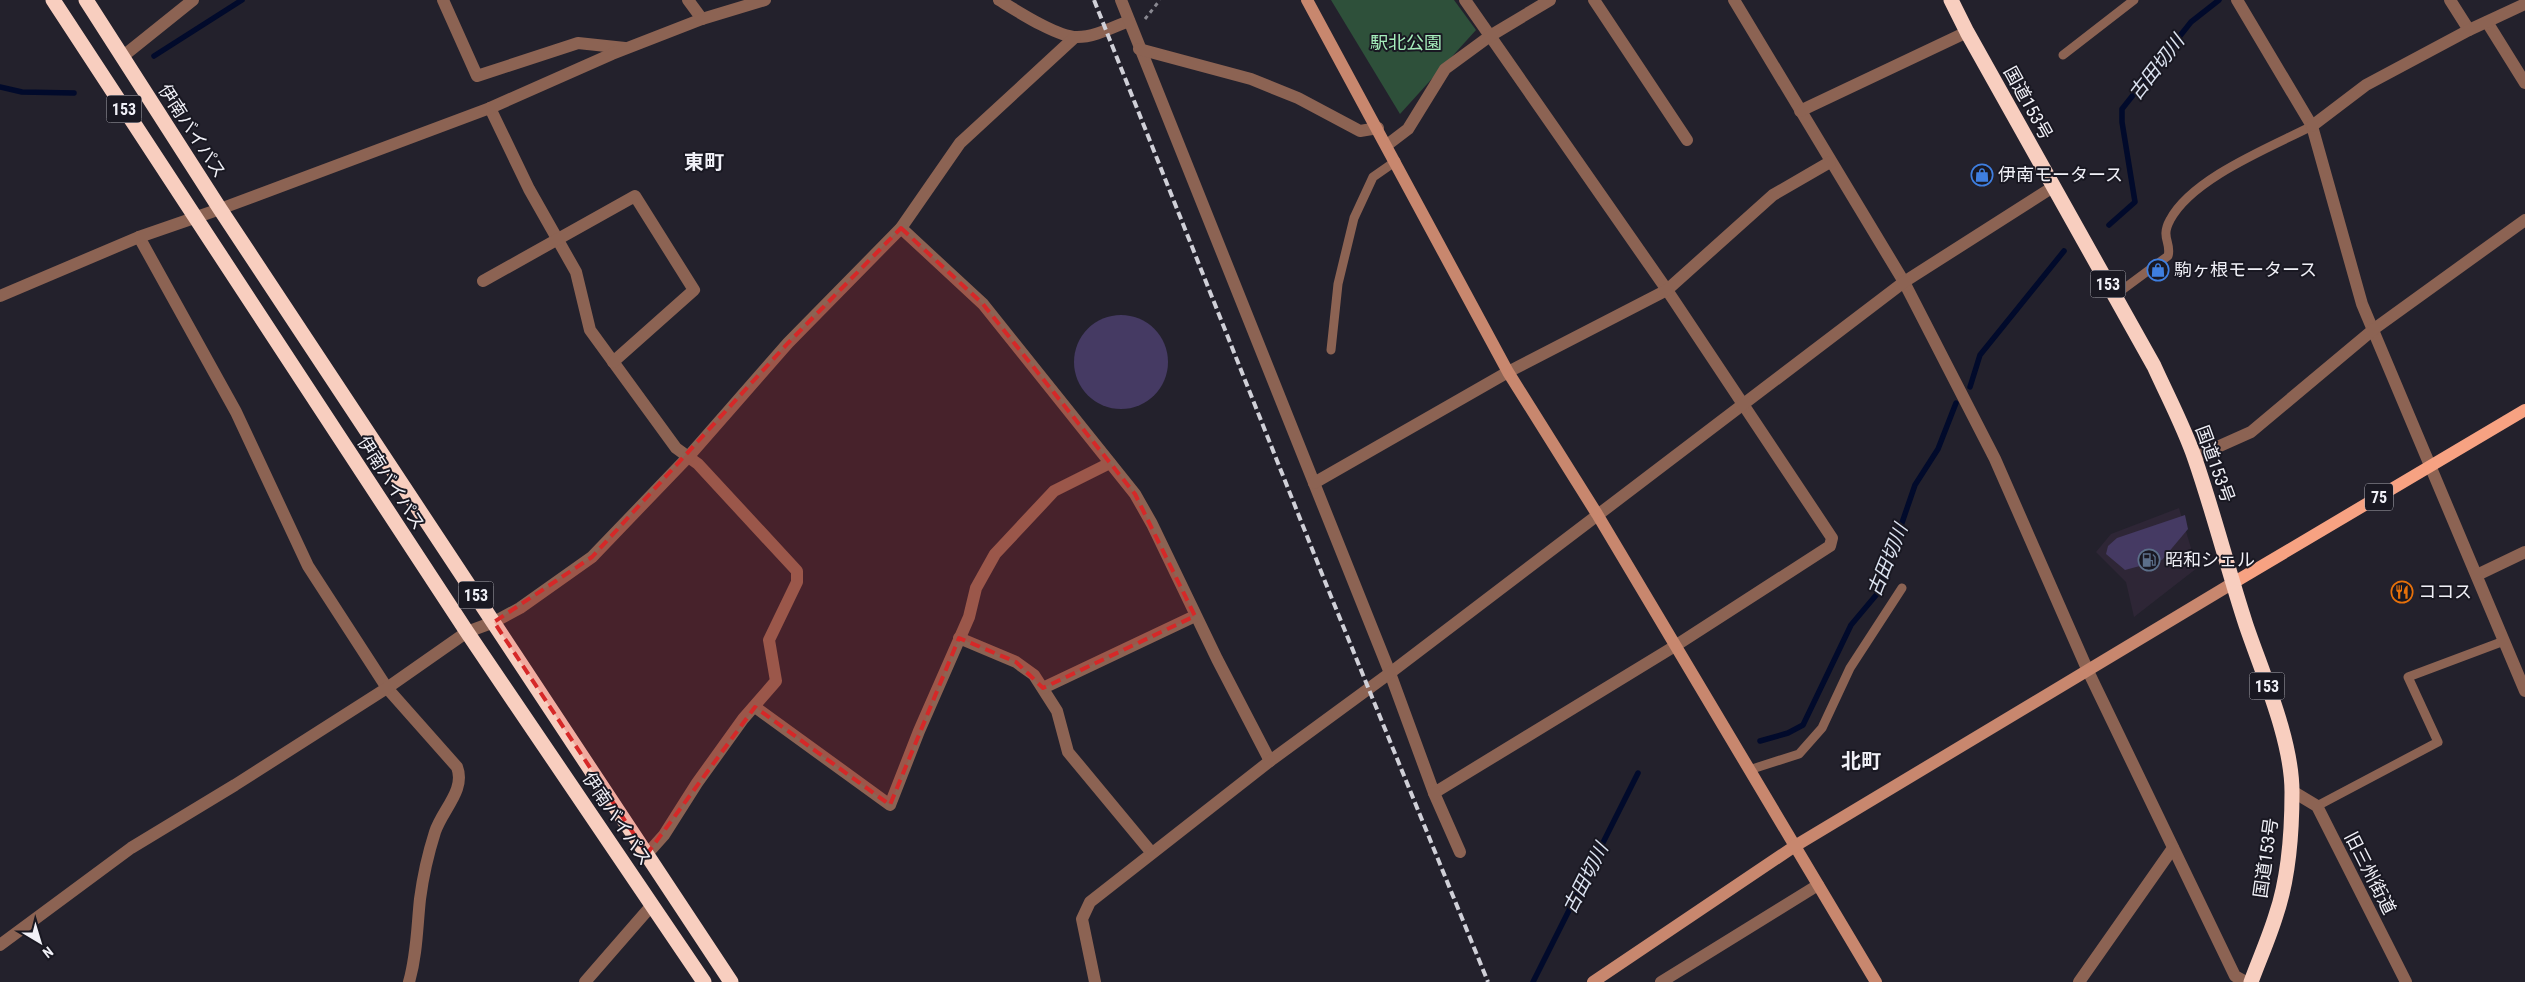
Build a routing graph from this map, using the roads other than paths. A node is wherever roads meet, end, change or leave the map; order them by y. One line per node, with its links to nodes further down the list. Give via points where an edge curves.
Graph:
1 (53, 0): 41 (highway, 伊南バイパス / 153)
2 (86, 0): 29 (highway, 伊南バイパス / 153)
3 (193, 0): 29 (street)
4 (443, 0): 26 (street, via 477,76 578,43)
5 (688, 0): 19 (street)
6 (765, 0): 19 (street)
7 (999, 0): 25 (street, via 1045,26)
8 (1121, 0): 20 (street)
9 (1307, 0): 34 (street)
10 (1465, 0): 24 (street)
11 (1550, 0): 24 (street)
12 (1594, 0): 35 (street)
13 (1734, 0): 32 (street)
14 (1951, 0): 23 (highway, 国道153号 / 153)
15 (2134, 0): 28 (lane)
16 (2237, 0): 33 (street)
17 (2450, 0): 22 (street)
18 (2525, 4): 21 (street)
19 (702, 19): 26 (street)
20 (1129, 20): 25 (street, via 1091,35); 27 (street)
21 (2487, 22): 22 (street); 30 (street)
22 (2469, 30): 33 (street, via 2366,85)
23 (1967, 32): 32 (street); 39 (highway, 国道153号 / 153)
24 (1490, 36): 36 (street, via 1446,69 1408,129); 48 (street)
25 (1075, 37): 43 (street, via 960,143)
26 (627, 48): 31 (street)
27 (1139, 49): 34 (street, via 1251,79 1298,98 1360,131); 61 (street)
28 (2063, 55)
29 (122, 57): 40 (highway, 伊南バイパス / 153)
30 (2525, 84)
31 (490, 108): 40 (street); 45 (street, via 529,189)
32 (1800, 111): 38 (street)
33 (2312, 126): 50 (lane, via 2214,177 2195,191 2169,221 2164,236 2170,251 2168,256); 51 (street, via 2359,294)
34 (1378, 128): 36 (street)
35 (1687, 140)
36 (1387, 145): 37 (street)
37 (1396, 161): 52 (lane, via 1373,177 1354,218 1338,284); 54 (street)
38 (1830, 162): 47 (street); 48 (street, via 1773,195)
39 (2053, 187): 47 (street); 50 (highway, 国道153号 / 153)
40 (220, 209): 41 (street); 68 (highway, 伊南バイパス / 153)
41 (195, 218): 44 (street); 69 (highway, 伊南バイパス / 153)
42 (2525, 220): 51 (street)
43 (900, 228): 57 (street, via 788,343); 59 (street, via 983,304)
44 (139, 237): 49 (street); 75 (street, via 236,412 308,566)
45 (558, 239): 46 (street); 53 (street, via 576,272 590,330); 53 (street, via 635,196 694,290)
46 (483, 281)
47 (1904, 282): 55 (street); 73 (street, via 1995,459)
48 (1667, 290): 54 (street); 55 (street)
49 (0, 296)
50 (2114, 296): 58 (highway, 国道153号 / 153, via 2154,366)
51 (2374, 329): 58 (street, via 2251,432); 60 (street)
52 (1331, 350)
53 (613, 362): 57 (street, via 676,448)
54 (1508, 372): 61 (street); 62 (street)
55 (1742, 404): 62 (street); 72 (street, via 1832,538 1830,546)
56 (2525, 410): 60 (main road, 75)
57 (688, 456): 68 (street, via 592,556 520,608); 78 (street, via 797,571 797,582 769,640 776,681)
58 (2195, 457): 65 (highway, 国道153号 / 153)
59 (1110, 463): 67 (street, via 1135,494 1152,524); 70 (street, via 1054,491 995,554 976,588 970,617)
60 (2431, 466): 64 (street); 65 (main road, 75)
61 (1314, 483): 74 (street)
62 (1597, 514): 72 (street); 74 (street)
63 (2525, 552): 64 (street)
64 (2477, 576): 71 (street)
65 (2233, 583): 73 (street); 81 (highway, 国道153号 / 153, via 2282,733)
66 (1902, 588): 80 (lane, via 1850,668 1822,728 1799,754)
67 (1196, 616): 76 (street); 79 (street)
68 (494, 622): 69 (street); 88 (highway, 伊南バイパス / 153)
69 (467, 632): 75 (street); 90 (highway, 伊南バイパス / 153)
70 (959, 638): 76 (street, via 1016,662 1034,675); 78 (street, via 890,805)
71 (2504, 641): 77 (street); 83 (lane, via 2408,678 2438,742)
72 (1675, 646): 80 (street); 82 (street)
73 (2088, 671): 84 (street); 85 (street)
74 (1390, 673): 79 (street); 82 (street)
75 (388, 688): 91 (street, via 131,848); 92 (street, via 458,767 461,776 460,786 439,820 426,861)
76 (1043, 688): 86 (street, via 1057,711 1068,752)
77 (2525, 691)
78 (755, 707): 88 (street, via 743,719 664,835)
79 (1270, 761): 86 (street)
80 (1749, 770): 84 (street)
81 (2292, 791): 83 (street); 102 (highway, 国道153号 / 153, via 2284,882 2277,914)
82 (1434, 794): 87 (street)
83 (2317, 806): 103 (street, 旧三州街道)
84 (1795, 846): 89 (street); 97 (street)
85 (2173, 848): 100 (street); 101 (street, via 2235,976)
86 (1151, 852): 96 (street, via 1090,902 1082,919)
87 (1460, 852)
88 (647, 854): 95 (highway, 伊南バイパス / 153)
89 (1818, 885): 98 (street); 99 (street)
90 (652, 904): 93 (street); 94 (highway, 伊南バイパス / 153)
91 (2, 940)
92 (409, 982)
93 (585, 982)
94 (704, 982)
95 (731, 982)
96 (1095, 982)
97 (1593, 982)
98 (1661, 982)
99 (1876, 982)
100 (2079, 982)
101 (2246, 982)
102 (2250, 982)
103 (2406, 982)

